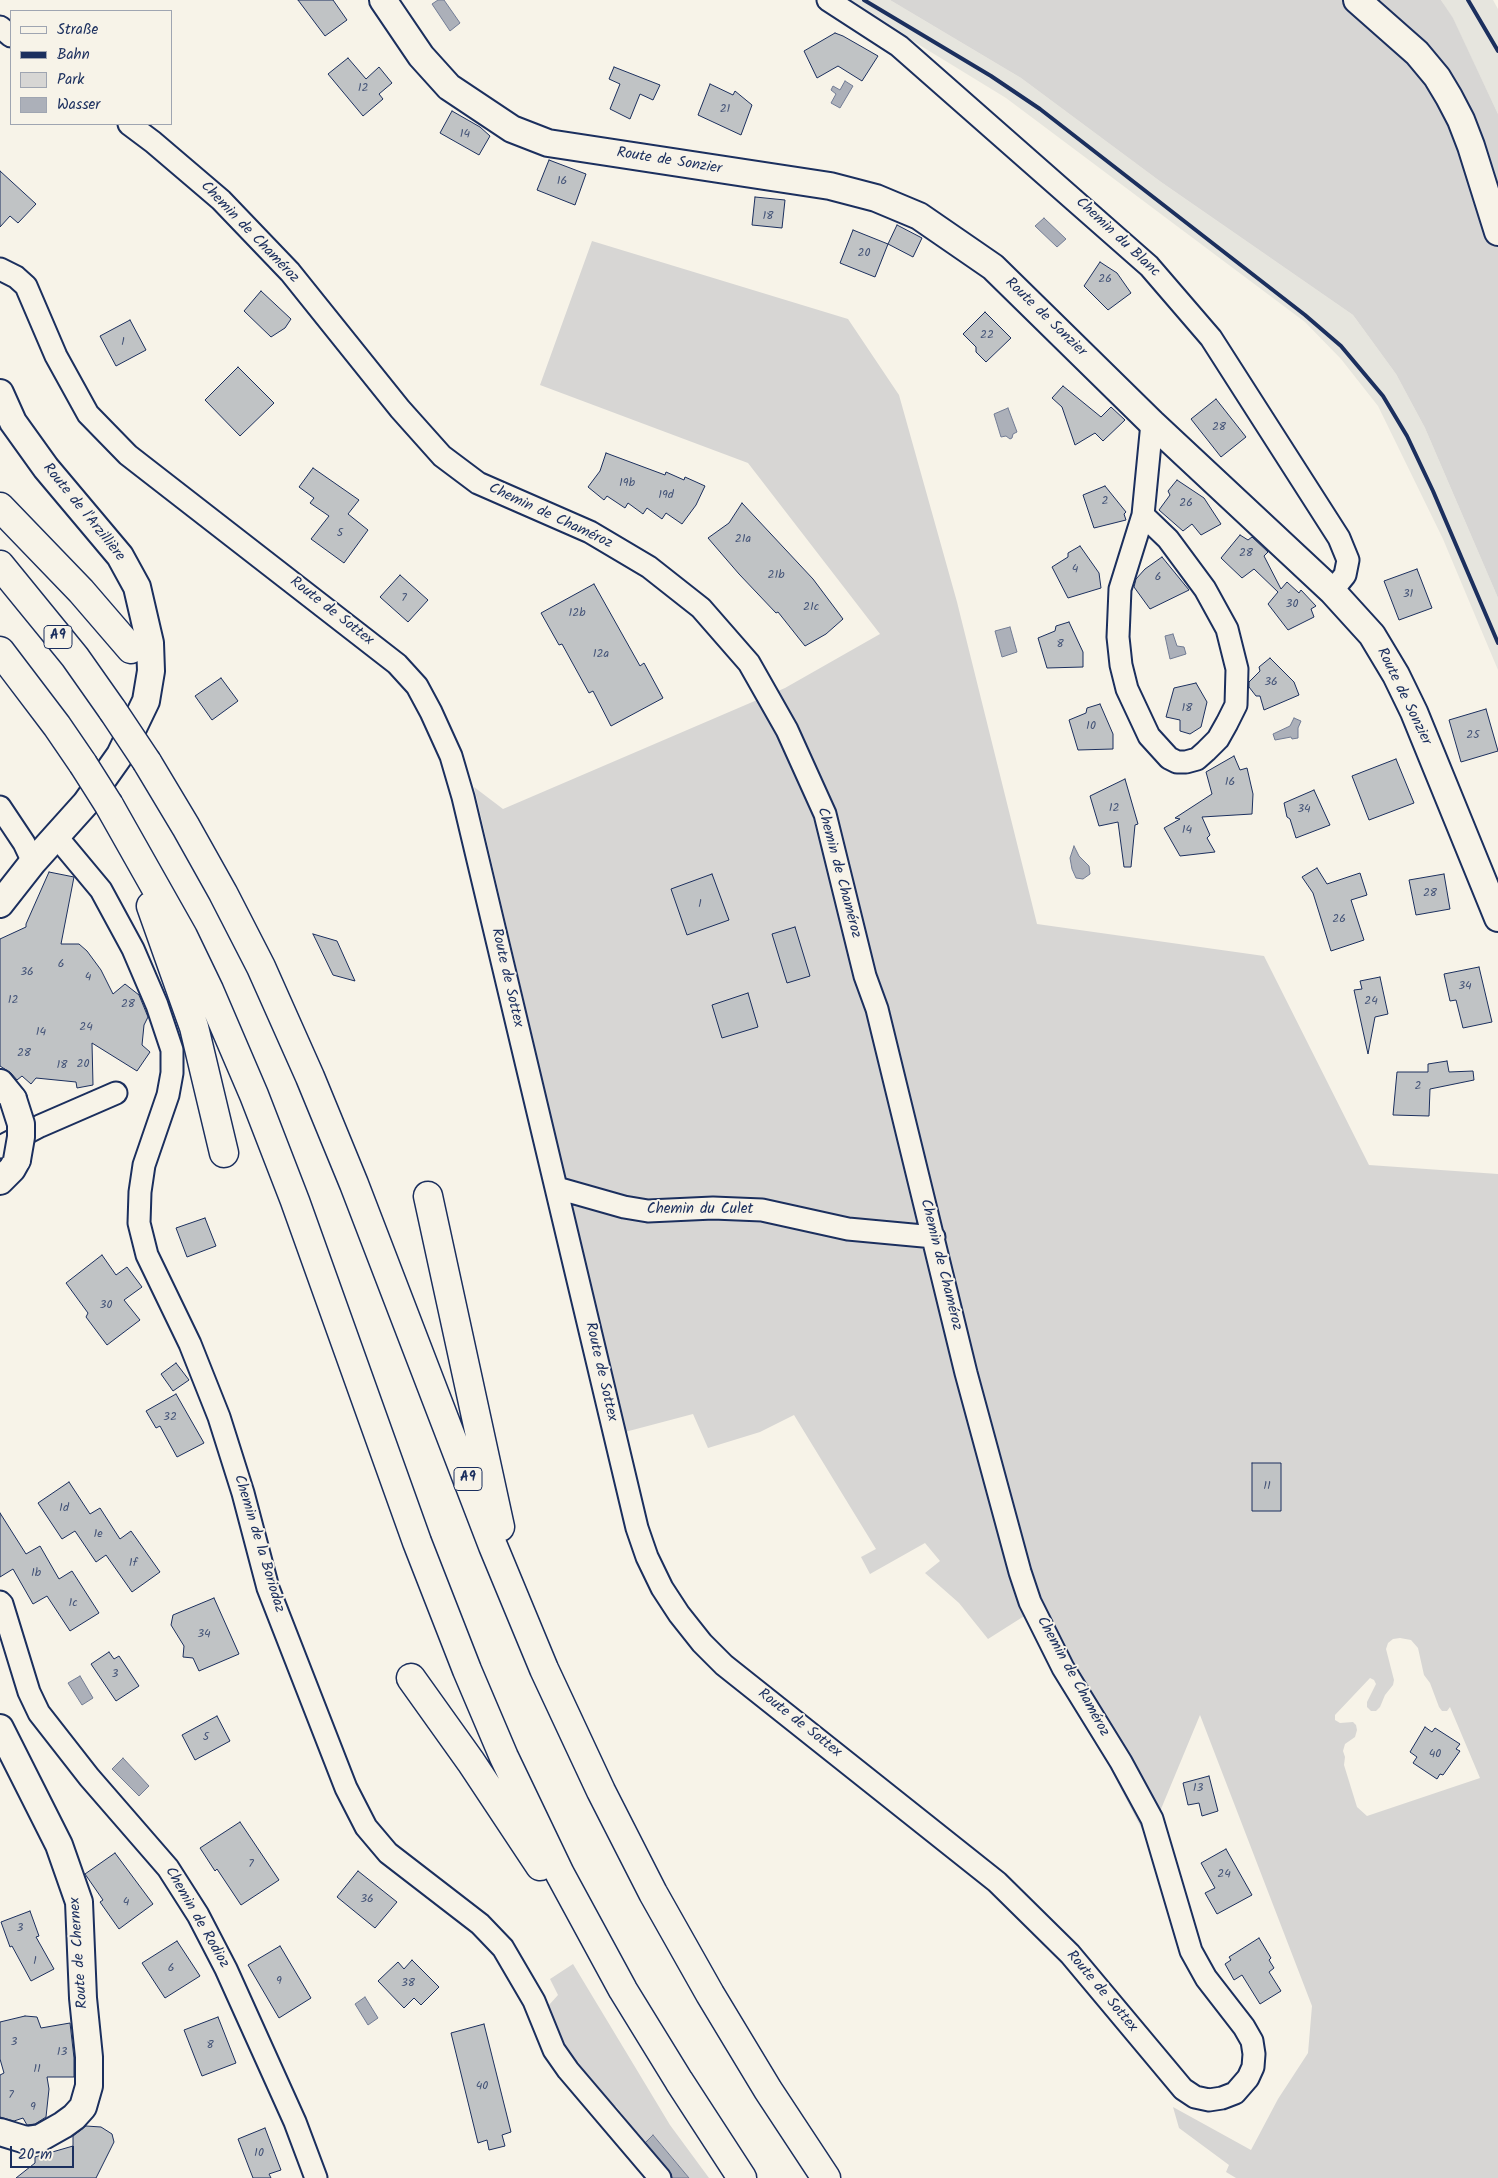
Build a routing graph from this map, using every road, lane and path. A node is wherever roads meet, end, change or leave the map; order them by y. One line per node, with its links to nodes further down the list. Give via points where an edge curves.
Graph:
1 (383, 0): 10 (street, Route de Sonzier, via 421,56 449,87 512,128 548,143 830,186 876,198 920,216 993,267)
2 (828, 0): 14 (street, Chemin du Blanc, via 899,46 1078,201 1155,273 1211,338 1339,538 1348,560 1345,575)
3 (1357, 0): 7 (street, via 1417,53 1437,77 1461,120)
4 (0, 27): 5 (street)
5 (10, 35)
6 (130, 125): 30 (street, Chemin de Chaméroz, via 221,200 290,272 442,456 478,483 590,532 649,567 701,608 749,663 788,730 824,814)
7 (1498, 232)
8 (0, 269): 28 (street, Route de Sottex, via 26,286 73,390 88,414 128,455 397,664 417,686 451,756 463,796)
9 (0, 393): 18 (street, Route de l'Arzillière, via 13,422 46,468 120,556 137,587 150,643 151,671 146,701 120,755)
10 (1152, 423): 12 (street); 14 (street, Route de Sonzier)
11 (0, 507): 15 (highway)
12 (1142, 515): 12 (street, via 1120,589 1118,637 1121,665 1127,689 1149,736 1169,758 1186,762 1206,752 1227,723 1236,705 1236,669 1227,629 1205,588 1168,539)
13 (0, 565): 32 (highway, A9, bridge, via 75,657 147,762 223,893 261,967 361,1201)
14 (1332, 591): 22 (street, Route de Sonzier, via 1372,635 1396,676 1414,712)
15 (131, 648)
16 (0, 651): 18 (highway, bridge, via 83,764)
17 (0, 807): 20 (street)
18 (105, 811): 19 (street); 25 (highway, via 194,1027); 36 (highway, via 183,936 224,1024 296,1201 417,1542 467,1670 560,1874)
19 (56, 836): 20 (street); 39 (street, Chemin de la Boriodaz, via 101,890 133,949 157,1004 172,1050 168,1095 144,1165 139,1223 147,1256 190,1344 219,1417 268,1588 346,1788 366,1827 388,1853 480,1924 503,1948 534,2001 554,2050)
20 (33, 862): 21 (street)
21 (0, 904)
22 (1498, 918)
23 (6, 1091): 26 (street, bridge, via 21,1124 21,1137)
24 (116, 1093): 26 (street, via 40,1126)
25 (224, 1153)
26 (8, 1154): 27 (street, via 12,1169)
27 (0, 1181)
28 (557, 1188): 30 (street, Chemin du Culet, via 648,1212 713,1208 762,1210 848,1228); 35 (street, Route de Sottex, via 637,1528 662,1588 679,1614 724,1665 997,1882 1070,1954 1182,2088 1202,2099 1222,2098 1235,2093 1251,2073 1254,2062 1252,2041 1206,1978 1191,1951)
29 (428, 1196): 32 (highway)
30 (934, 1237): 35 (street, Chemin de Chaméroz, via 966,1373 1030,1602 1063,1668)
31 (0, 1602): 38 (street, Chemin de Rodioz, via 38,1713 168,1868 198,1915 295,2122)
32 (518, 1606): 41 (highway, A9, via 601,1791 653,1893 739,2044)
33 (411, 1678): 36 (highway)
34 (0, 1728): 37 (street, Route de Chernex, via 59,1845 79,1902 89,2057 89,2086 83,2107 63,2126 40,2138 26,2140)
35 (1152, 1819)
36 (623, 1990): 40 (highway, via 678,2082)
37 (0, 2132)
38 (316, 2178)
39 (660, 2178)
40 (742, 2178)
41 (826, 2178)

